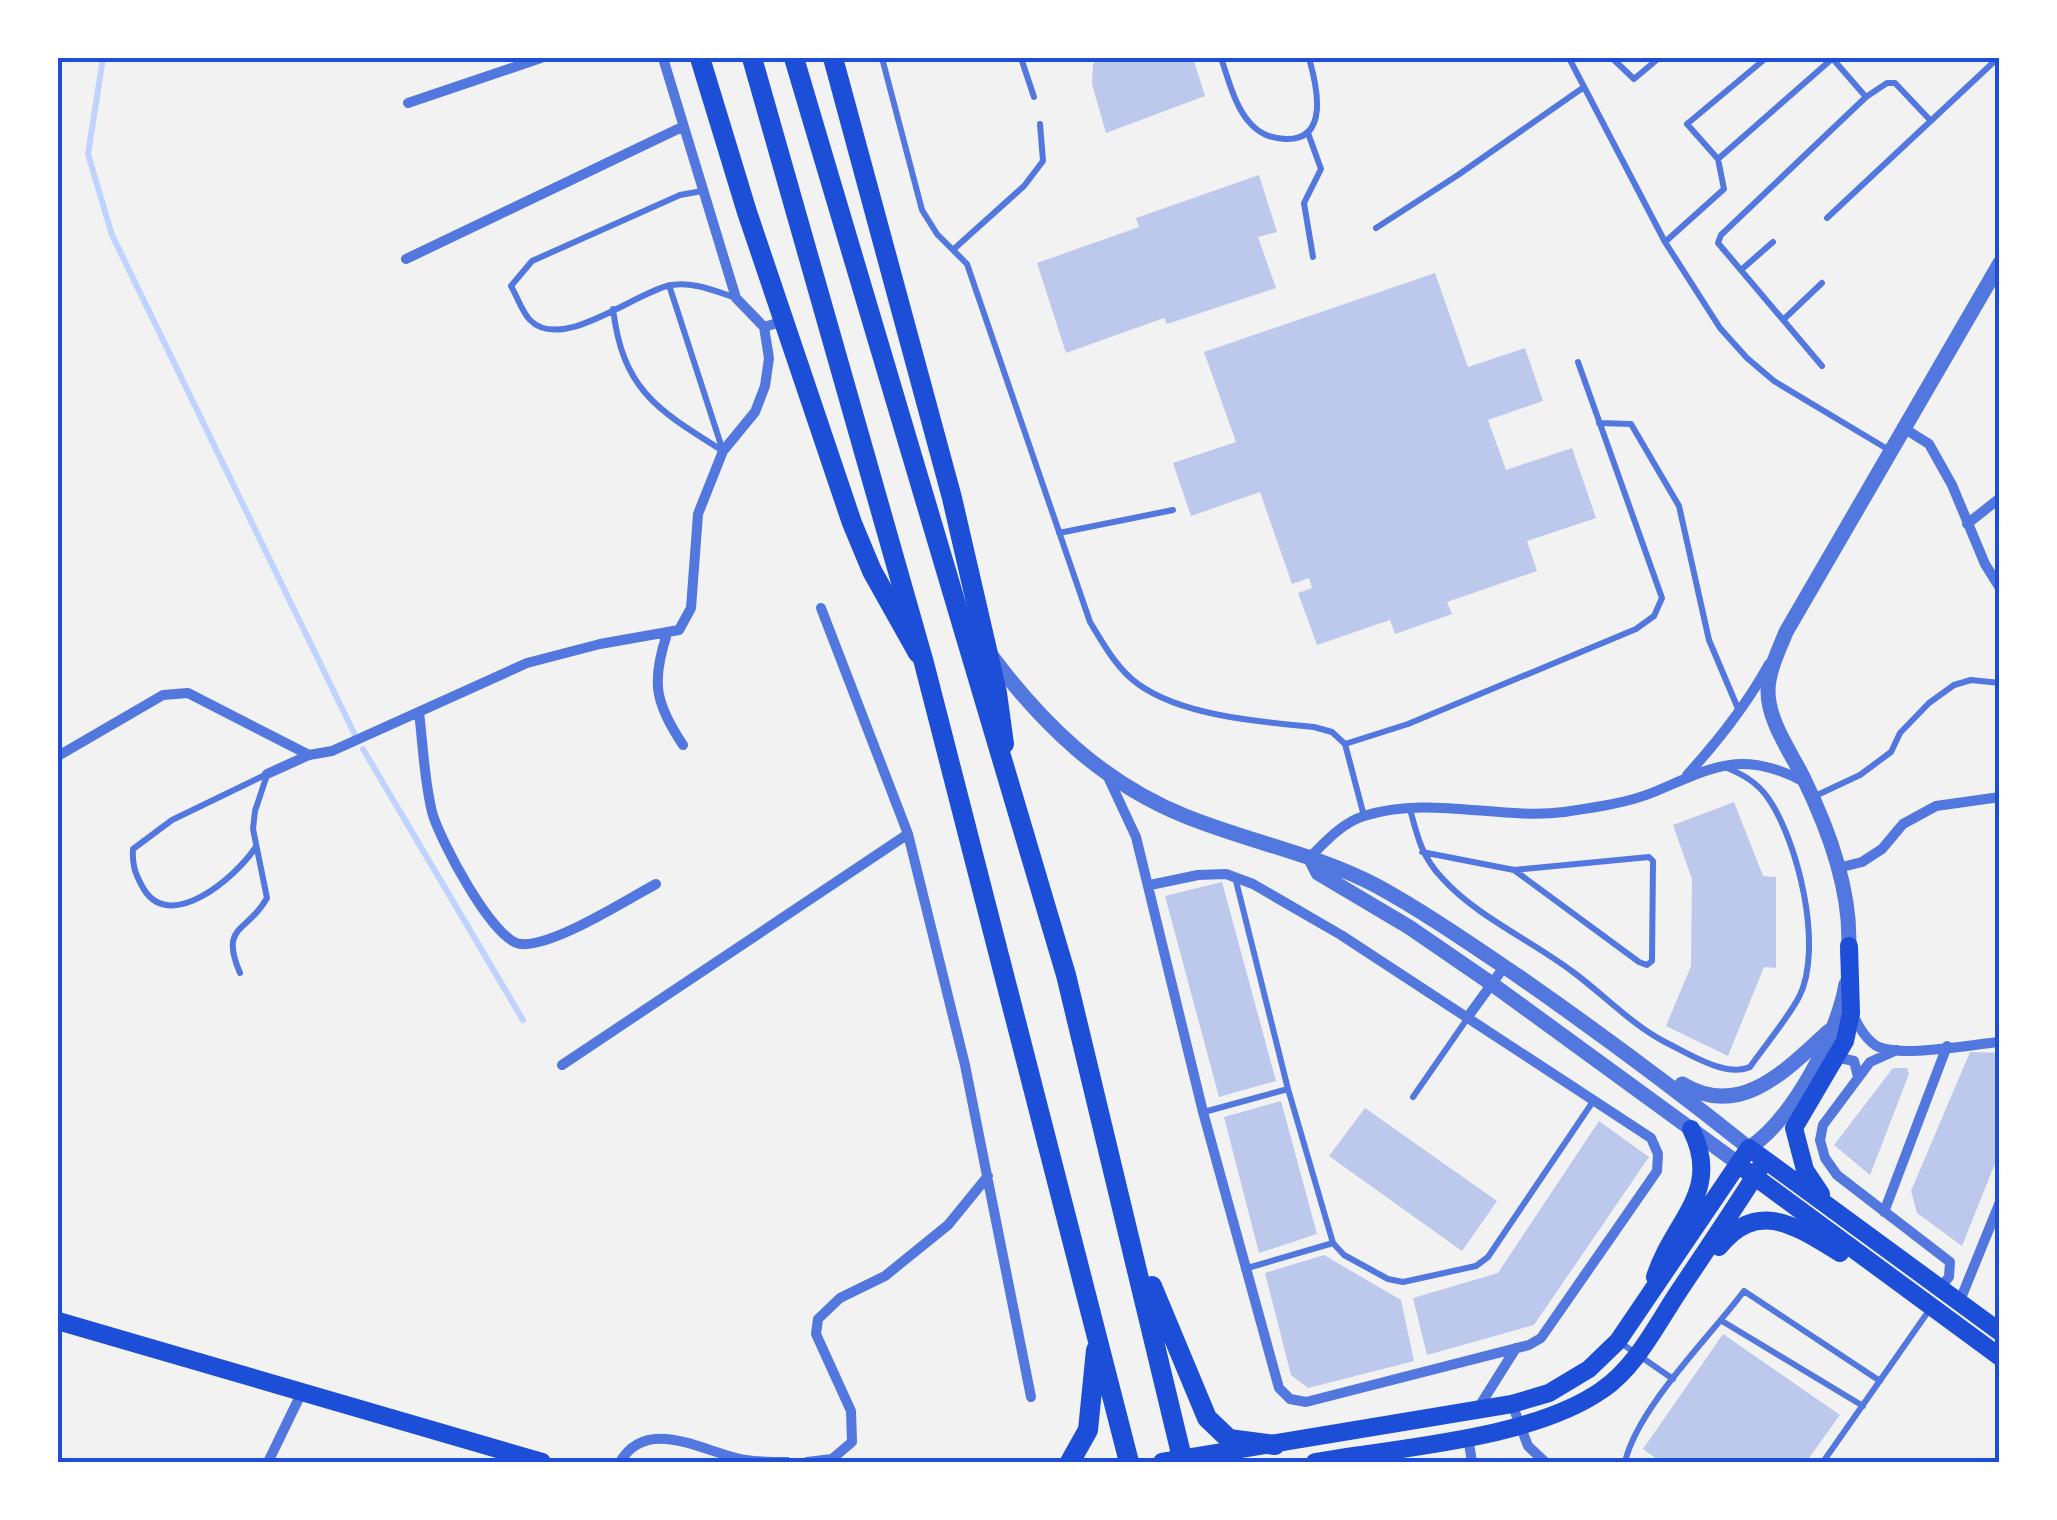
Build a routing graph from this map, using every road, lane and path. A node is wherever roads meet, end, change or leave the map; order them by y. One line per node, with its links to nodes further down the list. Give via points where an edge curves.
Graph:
1 (541, 58): 20 (street)
2 (664, 58): 23 (street)
3 (700, 58): 41 (main road)
4 (752, 58): 57 (main road)
5 (794, 58): 70 (main road)
6 (833, 58): 56 (main road)
7 (882, 58): 31 (lane, via 922,210)
8 (1021, 58): 18 (lane)
9 (1221, 58): 24 (lane, via 1246,120 1263,135)
10 (1309, 58): 24 (lane, via 1317,103 1316,124)
11 (1569, 58): 17 (lane)
12 (1612, 58): 13 (lane, via 1634,79)
13 (1659, 58)
14 (1766, 58): 25 (lane, via 1687,124)
15 (1832, 58): 19 (lane); 25 (lane)
16 (1998, 58): 21 (lane)
17 (1584, 88): 28 (lane); 29 (lane)
18 (1034, 97)
19 (1866, 97): 21 (lane, via 1894,82); 35 (lane, via 1721,235 1718,243)
20 (408, 103)
21 (1931, 121): 27 (lane)
22 (1040, 124): 31 (lane, via 1042,161)
23 (682, 127): 26 (street); 33 (street)
24 (1308, 133): 32 (lane, via 1321,170 1304,203)
25 (1718, 158): 29 (lane, via 1724,188)
26 (702, 191): 38 (street); 39 (lane, via 532,261 511,286 528,320 544,329 563,332)
27 (1827, 218)
28 (1376, 228)
29 (1666, 242): 46 (lane, via 1747,358)
30 (1773, 242): 35 (lane)
31 (955, 248): 51 (lane, via 986,313)
32 (1313, 257)
33 (406, 259)
34 (2000, 263): 45 (street)
35 (1741, 270): 40 (lane)
36 (1822, 284): 40 (lane)
37 (669, 285): 38 (lane); 39 (lane); 47 (lane)
38 (736, 298): 41 (street)
39 (613, 309): 47 (lane, via 626,368 653,404)
40 (1783, 320): 43 (lane)
41 (774, 324): 47 (street, via 766,386 755,412); 57 (main road, via 852,523)
42 (1578, 362): 44 (lane)
43 (1822, 366)
44 (1599, 424): 60 (lane, via 1631,424 1679,506 1709,640); 61 (lane, via 1662,598 1654,616 1408,724)
45 (1902, 427): 46 (street); 50 (street, via 1929,444)
46 (1889, 450): 54 (street)
47 (723, 451): 55 (street, via 698,514 690,608 679,630)
48 (2000, 498): 50 (street)
49 (1173, 510): 51 (lane)
50 (1967, 524): 52 (street)
51 (1059, 534): 61 (lane, via 1090,622 1136,683 1185,706 1314,726)
52 (2000, 588)
53 (821, 608): 74 (street)
54 (1786, 632): 60 (street); 69 (street, via 1769,700)
55 (667, 634): 59 (street, via 528,663); 62 (street, via 655,680)
56 (988, 650): 66 (street, via 1023,699); 70 (main road)
57 (924, 663): 122 (main road)
58 (2000, 683): 69 (lane, via 1954,686 1900,733 1891,752 1860,774)
59 (420, 712): 64 (street); 81 (street, via 428,791 444,846 510,940 522,944 576,927)
60 (1740, 712): 68 (street)
61 (1345, 744): 73 (lane)
62 (683, 745)
63 (58, 756): 64 (street, via 177,692)
64 (309, 756): 67 (street)
65 (1720, 765): 68 (street); 69 (street, via 1759,763); 76 (lane, via 1768,797 1800,871 1807,912 1807,971 1799,996 1750,1067 1740,1071 1661,1040 1475,906)
66 (1106, 772): 77 (street, via 1182,815); 82 (street)
67 (267, 774): 75 (lane, via 255,811); 75 (lane, via 172,820 133,849 132,868 146,895 170,906 218,887)
68 (1687, 776): 72 (street, via 1651,794 1562,812)
69 (1809, 790): 78 (street)
70 (1012, 797): 108 (main road)
71 (2000, 797): 78 (street, via 1936,806 1903,824 1862,862)
72 (1410, 810): 73 (street); 76 (lane)
73 (1364, 816): 77 (street, via 1345,824)
74 (908, 834): 94 (street); 106 (street)
75 (255, 848): 85 (lane, via 267,898 234,933 232,956)
76 (1421, 852): 79 (lane)
77 (1310, 857): 84 (street, via 1422,911); 86 (street, via 1318,872)
78 (1838, 868): 83 (street)
79 (1514, 870): 79 (lane, via 1639,962 1652,961 1649,858)
80 (1235, 878): 82 (street, via 1198,875); 88 (street, via 1341,935); 97 (lane)
81 (656, 884)
82 (1150, 885): 100 (street)
83 (1849, 946): 87 (main road); 89 (street)
84 (1504, 967): 86 (street); 90 (street)
85 (240, 972)
86 (1492, 984): 88 (street); 101 (street)
87 (1851, 1012): 93 (street, via 1878,1047); 95 (main road)
88 (1467, 1018): 98 (lane); 99 (street)
89 (1836, 1025): 90 (street, via 1760,1087 1733,1098 1696,1092); 102 (street)
90 (1611, 1040): 103 (street)
91 (2000, 1042): 92 (street)
92 (1948, 1046): 93 (street); 110 (street)
93 (1897, 1050): 96 (street, via 1878,1056)
94 (562, 1065)
95 (1830, 1072): 96 (street, via 1847,1058); 111 (main road, via 1802,1111 1795,1142 1812,1185)
96 (1858, 1078): 110 (street, via 1820,1140 1837,1175)
97 (1288, 1089): 100 (lane); 112 (lane)
98 (1413, 1096)
99 (1595, 1098): 112 (lane, via 1488,1258 1476,1266 1404,1282 1344,1255); 125 (street, via 1651,1138 1656,1171 1541,1338)
100 (1203, 1112): 113 (street)
101 (1691, 1129): 105 (street); 116 (main road, via 1701,1148 1703,1181 1663,1252)
102 (1769, 1135): 103 (street); 104 (street)
103 (1749, 1148): 104 (main road); 105 (main road)
104 (1765, 1160): 107 (main road); 111 (main road)
105 (1738, 1164): 107 (main road); 116 (main road)
106 (988, 1176): 131 (street); 143 (street, via 948,1226 818,1320 816,1334 851,1411 852,1442 832,1459)
107 (1754, 1177): 115 (main road); 117 (main road)
108 (1120, 1190): 137 (main road, via 1207,1418 1229,1439); 146 (main road)
109 (2000, 1202): 118 (street)
110 (1884, 1212): 114 (street, via 1950,1262 1943,1284)
111 (1845, 1220): 114 (main road)
112 (1333, 1243): 113 (lane)
113 (1244, 1269): 125 (street, via 1279,1388 1290,1399 1306,1402)
114 (1927, 1281): 118 (main road)
115 (1914, 1296): 117 (main road, via 1799,1229 1760,1220 1732,1231); 119 (main road)
116 (1648, 1297): 124 (main road)
117 (1675, 1298): 126 (main road)
118 (1958, 1304): 123 (main road)
119 (1930, 1308): 127 (main road); 129 (lane)
120 (1722, 1321): 128 (lane); 129 (lane, via 1744,1291); 133 (lane)
121 (59, 1325): 130 (main road)
122 (1098, 1332): 144 (main road, via 1088,1430); 145 (main road)
123 (2000, 1332)
124 (1618, 1341): 126 (lane); 132 (main road, via 1589,1370)
125 (1516, 1348): 134 (street)
126 (1638, 1354): 128 (lane); 135 (main road, via 1606,1388 1577,1406)
127 (2000, 1357)
128 (1674, 1379): 150 (lane)
129 (1880, 1381): 133 (lane)
130 (302, 1392): 138 (main road); 139 (street)
131 (1030, 1397)
132 (1512, 1404): 134 (main road); 135 (street)
133 (1864, 1406): 151 (lane)
134 (1476, 1410): 137 (main road)
135 (1518, 1425): 136 (main road); 149 (street)
136 (1468, 1436): 147 (main road); 148 (street)
137 (1276, 1445): 146 (main road)
138 (518, 1459): 140 (main road)
139 (268, 1462)
140 (542, 1462)
141 (620, 1462): 142 (street, via 631,1448 658,1438 745,1460)
142 (787, 1462)
143 (808, 1462)
144 (1070, 1462)
145 (1129, 1462)
146 (1176, 1462)
147 (1323, 1462)
148 (1472, 1462)
149 (1545, 1462)
150 (1625, 1462)
151 (1823, 1462)

